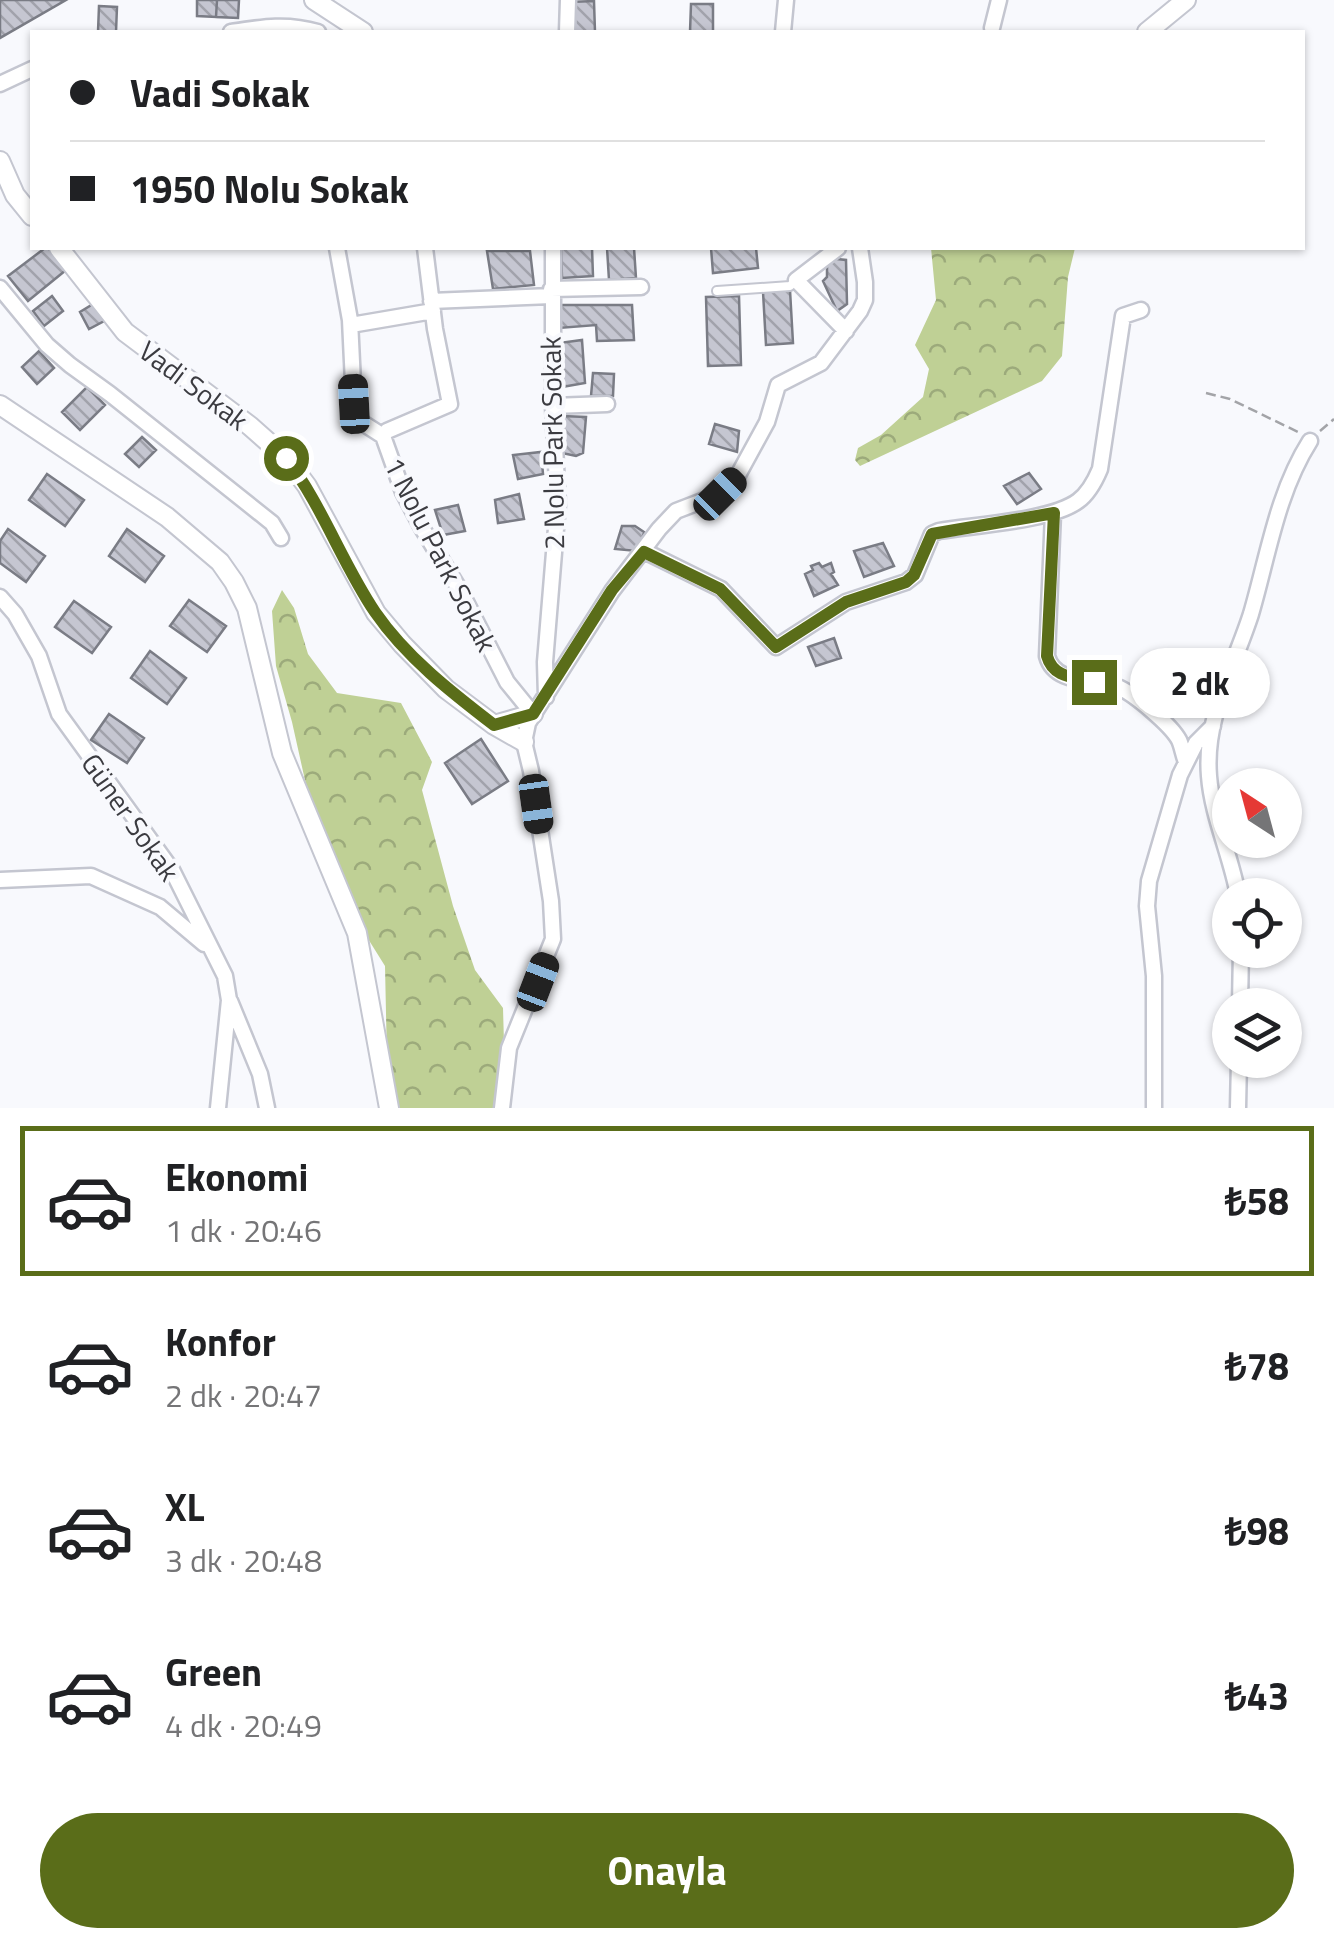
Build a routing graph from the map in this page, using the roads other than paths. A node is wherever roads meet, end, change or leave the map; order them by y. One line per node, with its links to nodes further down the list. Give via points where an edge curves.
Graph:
1 (314, 0): 9 (street)
2 (568, 0): 10 (street)
3 (786, 0): 11 (street)
4 (999, 0): 6 (street)
5 (1186, 0): 12 (street)
6 (992, 28)
7 (243, 30): 8 (street)
8 (302, 30)
9 (360, 30)
10 (567, 30)
11 (783, 30)
12 (1149, 30)
13 (30, 70): 14 (street)
14 (0, 84)
15 (0, 161): 16 (street)
16 (30, 214)
17 (61, 250): 43 (street, Vadi Sokak, via 125,332 286,458 376,613 446,689)
18 (337, 250): 30 (street)
19 (424, 250): 28 (street, 1 Nolu Park Sokak)
20 (553, 250): 27 (street, 2 Nolu Park Sokak)
21 (835, 250): 23 (street)
22 (860, 250): 31 (street, via 865,300)
23 (796, 280): 26 (lane, via 790,286); 31 (street)
24 (0, 288): 38 (street, via 47,345 272,523)
25 (641, 288): 27 (street)
26 (717, 290)
27 (551, 293): 28 (street); 34 (street, 2 Nolu Park Sokak)
28 (432, 306): 30 (street); 35 (street, 1 Nolu Park Sokak, via 450,404)
29 (1142, 310): 37 (street, via 1123,316 1100,469 1086,494)
30 (350, 324): 35 (street, via 358,420)
31 (846, 331): 39 (street, via 822,362 778,386 738,477 720,494 676,511)
32 (607, 404): 34 (street)
33 (0, 406): 54 (street, via 167,517 234,582 247,608 282,753 357,933)
34 (553, 406): 41 (street, 2 Nolu Park Sokak, via 558,504)
35 (383, 436): 42 (street, 1 Nolu Park Sokak, via 422,528 507,682)
36 (1310, 440): 44 (street, via 1276,519)
37 (1054, 513): 39 (street, via 932,534 906,582 846,602 776,647 720,589); 46 (street, via 1050,667 1133,696 1178,739)
38 (280, 538)
39 (644, 552): 41 (street, via 612,590)
40 (0, 598): 49 (street, Güner Sokak, via 39,656 59,714 172,870)
41 (546, 697): 42 (street)
42 (533, 714): 43 (street); 45 (street)
43 (494, 725): 45 (street, Vadi Sokak)
44 (1213, 726): 46 (street); 47 (street, via 1209,778)
45 (524, 742): 55 (street, via 553,940 509,1048)
46 (1186, 762): 56 (street, via 1147,896)
47 (1234, 878)
48 (0, 880): 49 (street, via 90,876 160,907)
49 (210, 949): 50 (street, Güner Sokak)
50 (229, 1000): 52 (street, Güner Sokak); 53 (street)
51 (1239, 1078): 57 (street)
52 (218, 1108)
53 (267, 1108)
54 (390, 1108)
55 (502, 1108)
56 (1154, 1108)
57 (1238, 1108)

